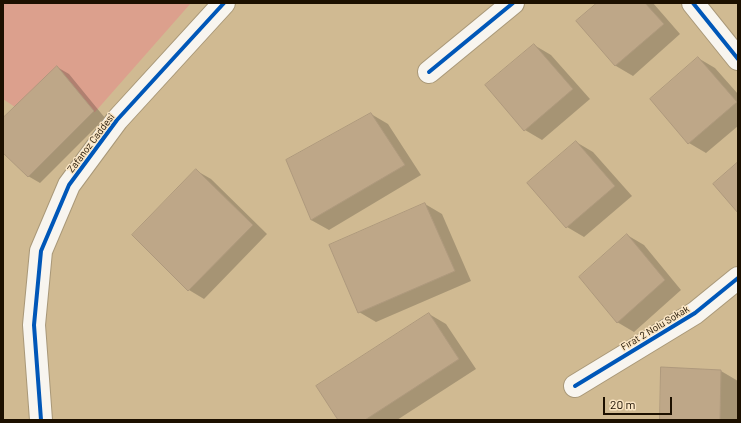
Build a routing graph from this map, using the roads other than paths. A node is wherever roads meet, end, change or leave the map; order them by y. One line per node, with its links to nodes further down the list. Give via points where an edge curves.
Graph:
1 (224, 3): 8 (street, Zafanoz Caddesi, via 117,120 69,185 41,251 34,325)
2 (513, 3): 5 (street)
3 (693, 3): 4 (street)
4 (738, 59)
5 (429, 72)
6 (738, 278): 7 (street, Fırat 2 Nolu Sokak, via 695,314)
7 (575, 386)
8 (41, 420)

